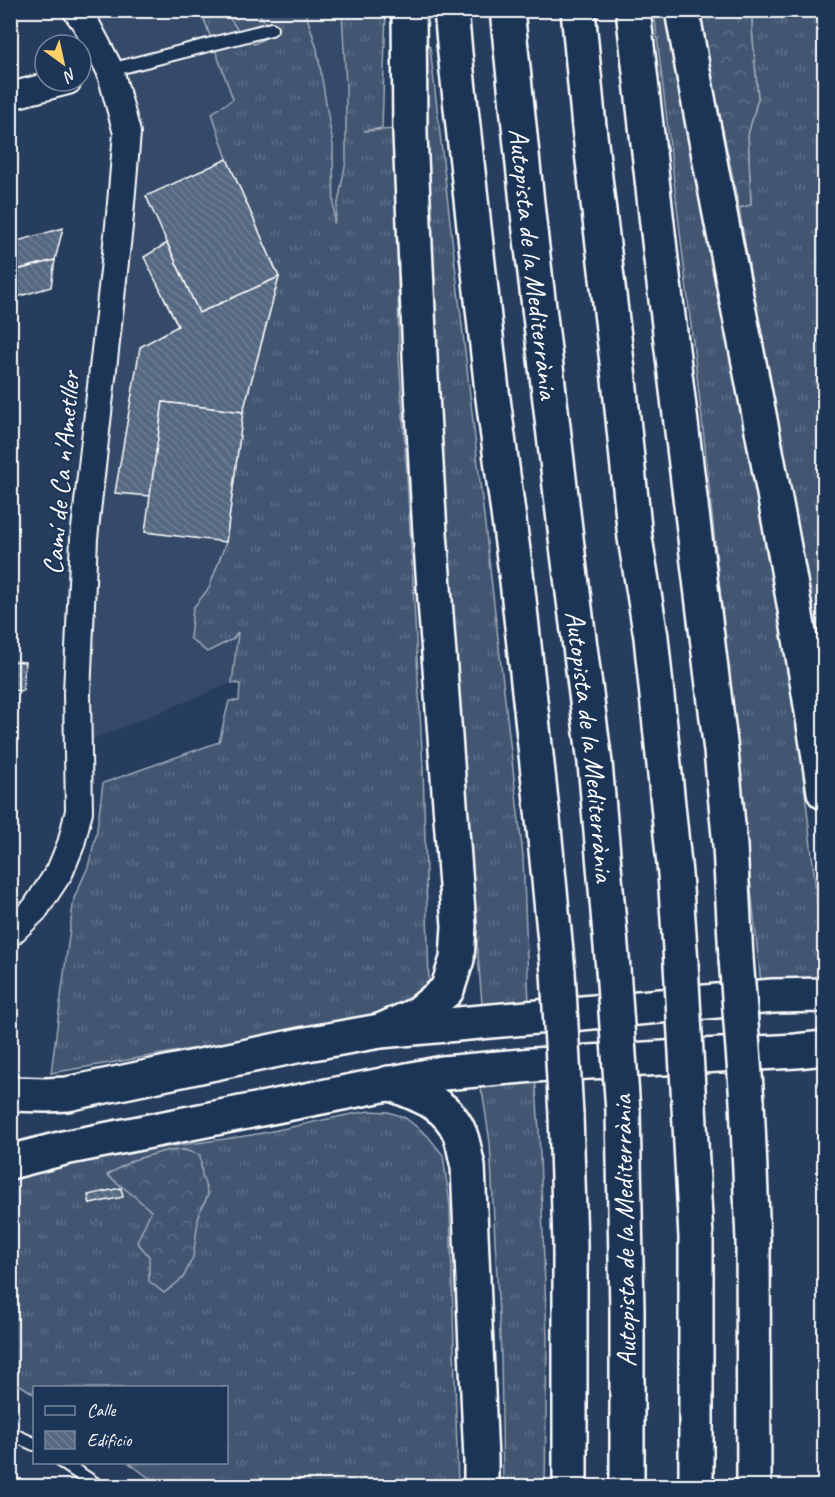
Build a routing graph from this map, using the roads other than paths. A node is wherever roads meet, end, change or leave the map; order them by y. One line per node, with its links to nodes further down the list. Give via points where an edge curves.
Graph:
1 (76, 10): 9 (street, Camí de Ca n'Ametller)
2 (410, 10): 16 (main road, via 410,135 421,377 459,926 457,958 447,990 418,1014)
3 (451, 10): 26 (main road, bridge, via 558,972 570,1244)
4 (507, 10): 27 (main road, Autopista de la Mediterrània, bridge, via 595,763 613,969 623,1111)
5 (578, 10): 28 (main road, bridge, via 675,874 696,1237)
6 (633, 10): 29 (main road, bridge, via 730,846 753,1240)
7 (682, 10): 13 (main road, via 781,527)
8 (271, 29): 9 (lane)
9 (110, 70): 10 (street); 14 (street, Camí de Ca n'Ametller, via 127,133 84,538 77,693 79,811 60,871 35,909)
10 (93, 75)
11 (33, 90): 12 (street)
12 (10, 96)
13 (825, 792)
14 (10, 933)
15 (825, 995): 16 (main road, via 773,996)
16 (380, 1031): 19 (main road, via 67,1094)
17 (825, 1048): 18 (main road, via 533,1065 444,1073)
18 (389, 1083): 20 (main road); 25 (main road, via 431,1100 449,1115 460,1133 468,1166)
19 (10, 1094)
20 (10, 1162)
21 (10, 1435): 22 (lane)
22 (33, 1444)
23 (65, 1464): 24 (lane)
24 (98, 1486)
25 (481, 1486)
26 (570, 1486)
27 (627, 1486)
28 (696, 1486)
29 (754, 1486)

